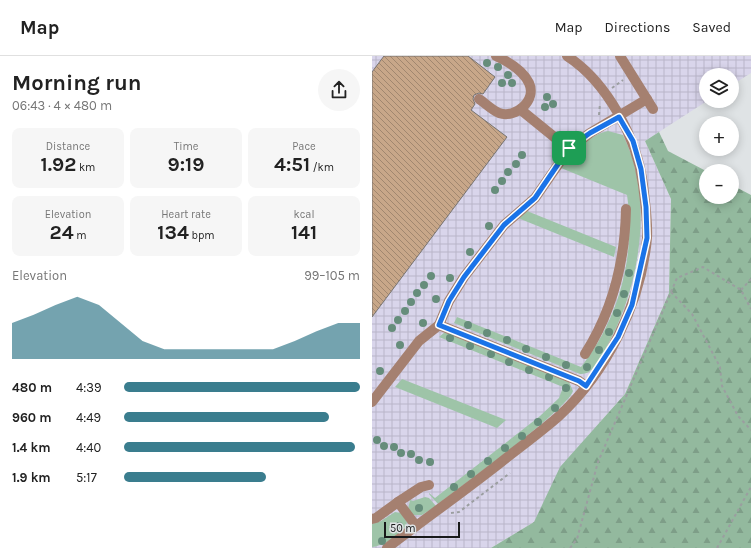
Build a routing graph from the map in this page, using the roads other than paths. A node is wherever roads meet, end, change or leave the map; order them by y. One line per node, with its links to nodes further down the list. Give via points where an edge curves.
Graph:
1 (496, 56): 6 (street, via 524,75 530,85 530,97)
2 (567, 56): 8 (street, via 579,64 595,81)
3 (620, 56): 5 (street)
4 (479, 99): 6 (street, via 500,113 512,114)
5 (647, 99): 7 (street); 8 (street)
6 (521, 110): 9 (street)
7 (653, 110)
8 (619, 117): 9 (street); 13 (street, via 633,141 641,169 647,238 632,305 618,337)
9 (569, 148): 11 (street, via 535,198 504,225 464,277 449,301)
10 (626, 209): 12 (street, via 619,271 598,332)
11 (439, 325): 13 (street); 14 (street, via 419,341)
12 (585, 354)
13 (586, 386): 18 (street, via 560,415)
14 (372, 402)
15 (429, 485): 16 (street)
16 (398, 502): 17 (street); 18 (street)
17 (372, 519)
18 (416, 526): 19 (street)
19 (387, 548)

